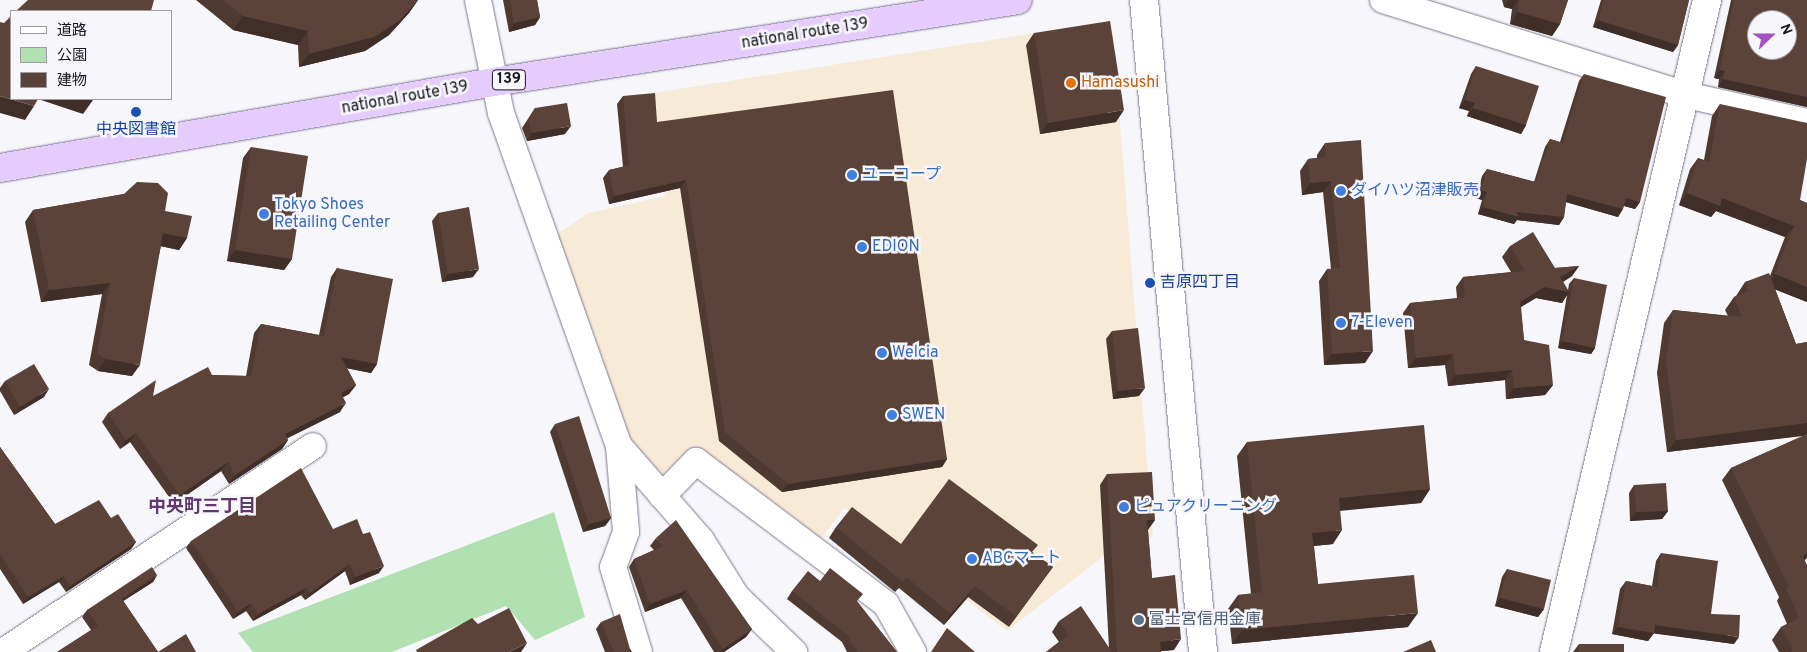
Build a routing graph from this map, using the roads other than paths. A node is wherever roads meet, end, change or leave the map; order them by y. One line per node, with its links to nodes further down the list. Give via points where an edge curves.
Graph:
1 (478, 0): 6 (street)
2 (1018, 0): 6 (highway, national route 139 / 139)
3 (1144, 0): 17 (street)
4 (1383, 0): 7 (street)
5 (1708, 0): 7 (street)
6 (494, 82): 9 (highway, national route 139 / 139); 11 (street, via 544,244)
7 (1686, 95): 8 (street); 18 (street)
8 (1807, 122)
9 (0, 168)
10 (313, 446): 13 (street)
11 (619, 446): 12 (street); 14 (street, via 626,532 613,567)
12 (662, 496): 15 (street, via 701,540 736,596); 16 (street, via 696,461 886,604)
13 (3, 652)
14 (639, 652)
15 (794, 652)
16 (913, 652)
17 (1203, 652)
18 (1554, 652)

